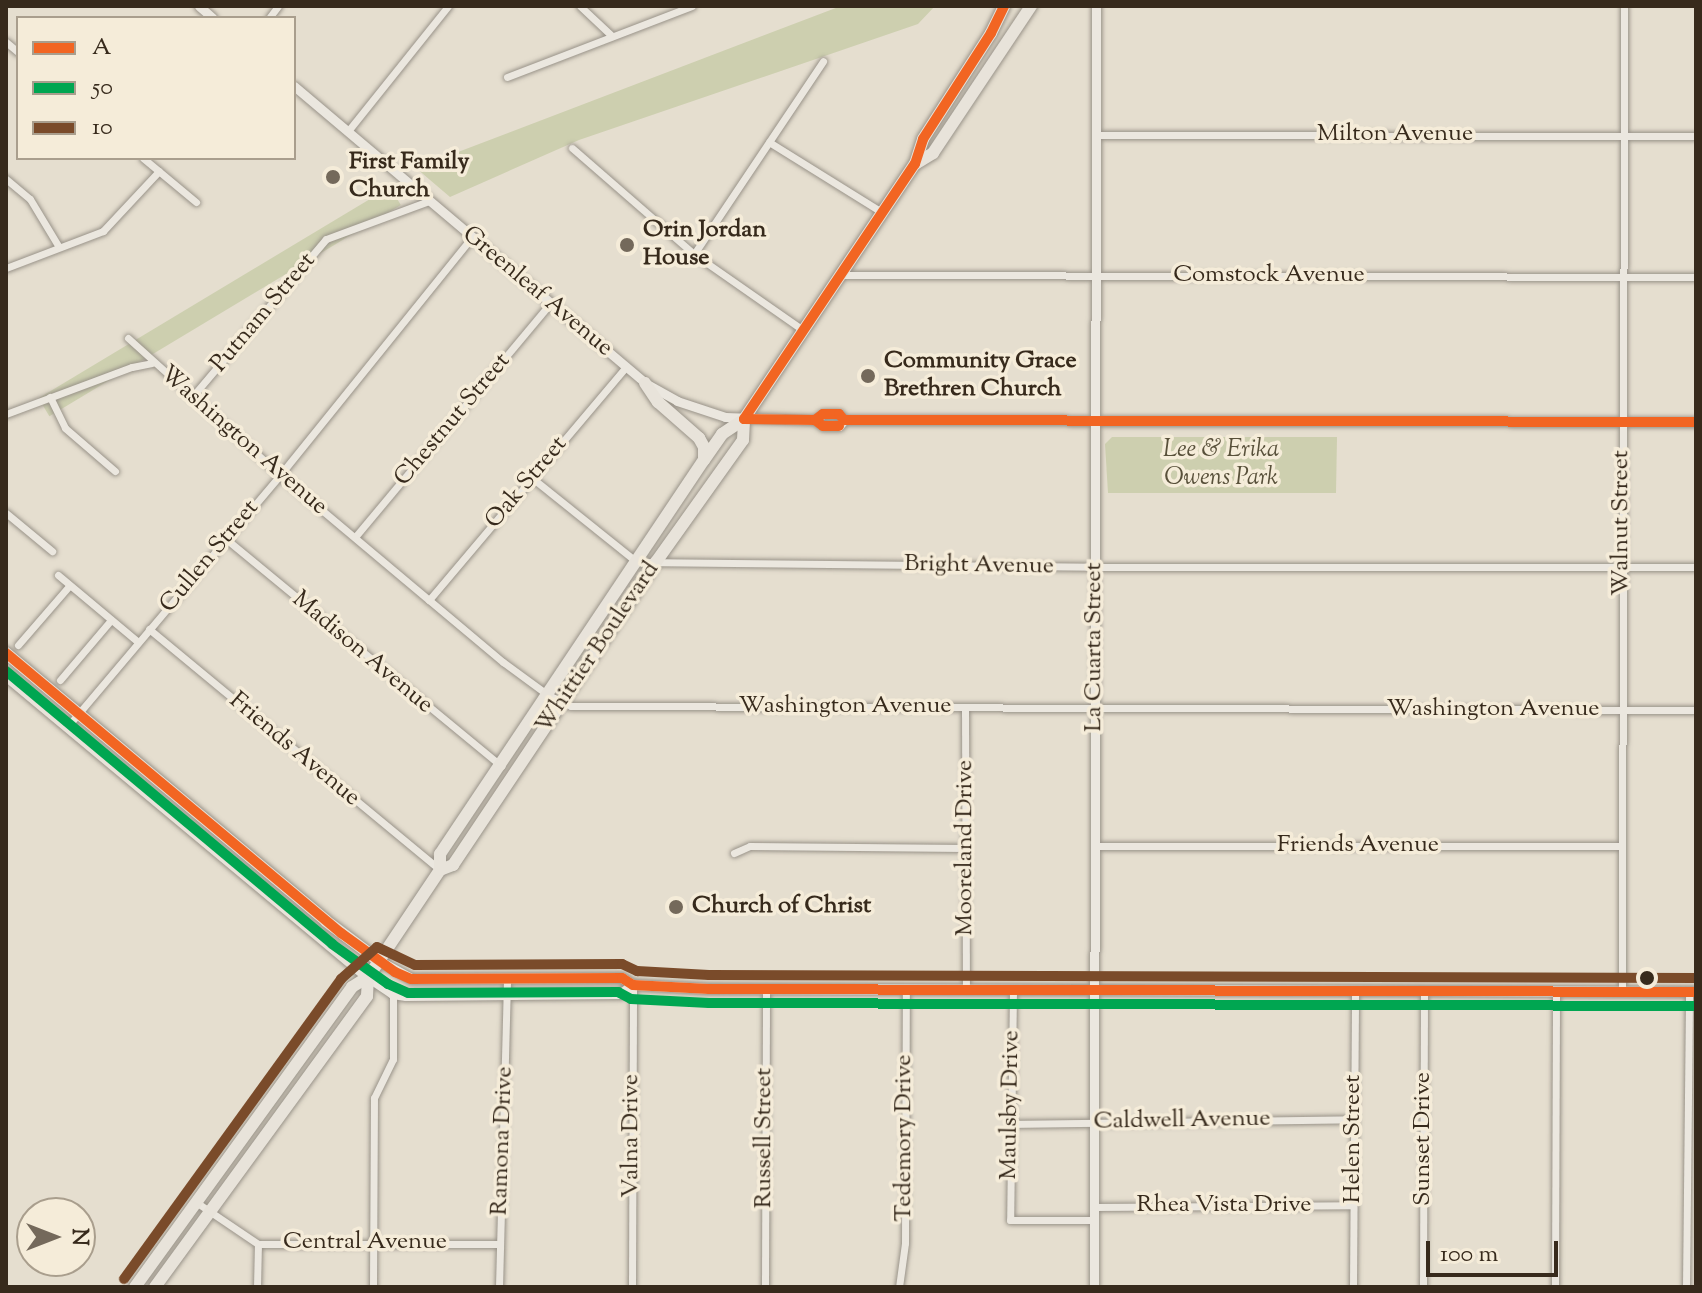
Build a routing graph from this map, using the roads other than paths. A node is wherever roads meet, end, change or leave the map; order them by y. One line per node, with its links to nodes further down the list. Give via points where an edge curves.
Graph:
1 (448, 6): 12 (street)
2 (692, 6): 8 (street)
3 (1004, 6): 19 (main road, Whittier Boulevard, via 923,139)
4 (1031, 6): 19 (main road, Whittier Boulevard, via 933,153)
5 (1096, 6): 13 (street, La Cuarta Street)
6 (1624, 6): 14 (street, Walnut Street)
7 (582, 7): 8 (street)
8 (612, 36): 10 (street)
9 (823, 61): 16 (street)
10 (507, 77)
11 (296, 88): 12 (street, Greenleaf Avenue)
12 (348, 131): 22 (street, Greenleaf Avenue)
13 (1095, 135): 14 (street, Milton Avenue); 30 (street, La Cuarta Street)
14 (1623, 136): 15 (street, Milton Avenue); 31 (street, Walnut Street)
15 (1696, 136)
16 (769, 142): 24 (street); 27 (street)
17 (572, 148): 27 (street)
18 (145, 160): 20 (street)
19 (915, 164): 24 (main road, Whittier Boulevard)
20 (159, 171): 23 (street); 26 (street, via 103,231)
21 (6, 179): 26 (street, via 30,199)
22 (429, 201): 25 (street, Greenleaf Avenue); 40 (street, Putnam Street, via 326,239)
23 (196, 202)
24 (883, 213): 29 (main road, Whittier Boulevard)
25 (471, 238): 33 (street, Greenleaf Avenue); 48 (street, Cullen Street)
26 (59, 247): 28 (street)
27 (694, 254): 34 (street)
28 (6, 268)
29 (841, 275): 30 (street, Comstock Avenue); 34 (main road, Whittier Boulevard)
30 (1095, 276): 31 (street, Comstock Avenue); 43 (street, La Cuarta Street)
31 (1623, 277): 32 (street, Comstock Avenue); 44 (street, Walnut Street)
32 (1696, 277)
33 (551, 303): 37 (street, Greenleaf Avenue); 51 (street, Chestnut Street)
34 (803, 330): 42 (main road, Whittier Boulevard)
35 (128, 338): 36 (street, Washington Avenue)
36 (152, 363): 39 (street); 40 (street, Washington Avenue)
37 (626, 367): 38 (street, Greenleaf Avenue); 49 (street, Oak Street)
38 (645, 383): 42 (street, Greenleaf Avenue, via 707,412); 46 (main road, via 658,402 699,438)
39 (50, 397): 41 (street); 47 (street, via 65,428)
40 (192, 397): 48 (street, Washington Avenue)
41 (6, 414)
42 (744, 419): 43 (street, Greenleaf Avenue, via 815,420 839,414 844,420); 46 (main road, Whittier Boulevard, via 722,434); 55 (main road, Whittier Boulevard, via 743,440)
43 (1095, 420): 44 (street, Greenleaf Avenue); 56 (street, La Cuarta Street)
44 (1622, 422): 45 (street, Greenleaf Avenue); 57 (street, Walnut Street)
45 (1696, 422)
46 (704, 460): 54 (main road, Whittier Boulevard)
47 (115, 471)
48 (280, 475): 51 (street, Washington Avenue); 52 (street, Cullen Street)
49 (532, 478): 54 (street); 61 (street, Oak Street)
50 (6, 513): 53 (street)
51 (355, 537): 61 (street, Washington Avenue)
52 (226, 539): 63 (street, Cullen Street); 78 (street, Madison Avenue)
53 (52, 551)
54 (637, 562): 55 (street, Bright Avenue); 69 (main road, Whittier Boulevard)
55 (656, 562): 56 (street, Bright Avenue); 70 (main road, Whittier Boulevard)
56 (1094, 567): 57 (street, Bright Avenue); 72 (street, La Cuarta Street)
57 (1622, 567): 58 (street, Bright Avenue); 73 (street, Walnut Street)
58 (1696, 567)
59 (58, 575): 60 (street)
60 (70, 585): 62 (street); 65 (street)
61 (429, 600): 69 (street, Washington Avenue)
62 (111, 620): 64 (street); 68 (street)
63 (149, 629): 64 (street, Cullen Street); 84 (street, Friends Avenue)
64 (138, 642): 75 (street, Cullen Street)
65 (18, 645)
66 (6, 653): 75 (main road)
67 (6, 675): 76 (main road)
68 (60, 680)
69 (548, 695): 70 (street, Washington Avenue); 78 (main road, Whittier Boulevard)
70 (562, 702): 71 (street, Washington Avenue); 84 (main road, Whittier Boulevard, via 453,865)
71 (965, 707): 72 (street, Washington Avenue); 82 (street, Mooreland Drive)
72 (1094, 708): 73 (street, Washington Avenue); 80 (street, La Cuarta Street)
73 (1622, 710): 74 (street, Washington Avenue); 81 (street, Walnut Street)
74 (1696, 710)
75 (78, 715): 76 (street, Cullen Street); 79 (main road)
76 (68, 726): 77 (main road)
77 (105, 756): 79 (main road, via 116,756 141,777); 86 (main road)
78 (501, 766): 84 (main road, Whittier Boulevard, via 440,854)
79 (152, 776): 85 (main road)
80 (1094, 846): 81 (street, Friends Avenue); 93 (street, La Cuarta Street)
81 (1621, 846): 97 (street, Walnut Street)
82 (965, 848): 83 (street, via 750,846); 91 (street, Mooreland Drive)
83 (734, 853)
84 (440, 870): 85 (main road, Whittier Boulevard)
85 (379, 961): 86 (main road, Whittier Boulevard); 87 (main road, via 411,979)
86 (368, 977): 99 (main road); 104 (main road, Whittier Boulevard, via 352,987); 107 (main road, Whittier Boulevard, via 367,996)
87 (507, 979): 88 (main road, via 622,978); 100 (street, Ramona Drive)
88 (633, 985): 89 (main road); 100 (main road, via 622,994); 117 (street, Valna Drive)
89 (766, 989): 90 (main road); 118 (street, Russell Street)
90 (906, 989): 91 (main road); 119 (street, Tedemory Drive, via 905,1243)
91 (966, 989): 92 (main road)
92 (1013, 989): 93 (main road); 103 (street, Maulsby Drive)
93 (1095, 989): 94 (main road); 102 (street, La Cuarta Street)
94 (1355, 990): 95 (main road); 101 (street, Helen Street)
95 (1424, 991): 96 (main road); 122 (street, Sunset Drive)
96 (1556, 992): 97 (main road); 123 (street)
97 (1622, 992): 98 (main road)
98 (1692, 992): 124 (street)
99 (393, 994): 100 (main road); 109 (street, via 393,1059 374,1098)
100 (508, 996): 111 (street, Ramona Drive)
101 (1353, 1119): 102 (street, Caldwell Avenue); 105 (street, Helen Street)
102 (1094, 1123): 103 (street, Caldwell Avenue); 106 (street, La Cuarta Street)
103 (1011, 1124): 108 (street, Maulsby Drive, via 1010,1220)
104 (196, 1202): 107 (street, Central Avenue); 112 (main road, Whittier Boulevard)
105 (1353, 1205): 106 (street, Rhea Vista Drive); 121 (street, Helen Street)
106 (1094, 1207): 108 (street, La Cuarta Street)
107 (210, 1212): 110 (street, Central Avenue); 113 (main road, Whittier Boulevard)
108 (1094, 1220): 120 (street, La Cuarta Street)
109 (374, 1241): 110 (street, Central Avenue); 111 (street, Central Avenue); 115 (street)
110 (258, 1244): 114 (street)
111 (499, 1244): 116 (street, Ramona Drive)
112 (135, 1287)
113 (155, 1287)
114 (257, 1287)
115 (373, 1287)
116 (499, 1287)
117 (632, 1287)
118 (765, 1287)
119 (899, 1287)
120 (1094, 1287)
121 (1353, 1287)
122 (1423, 1287)
123 (1555, 1287)
124 (1686, 1287)

